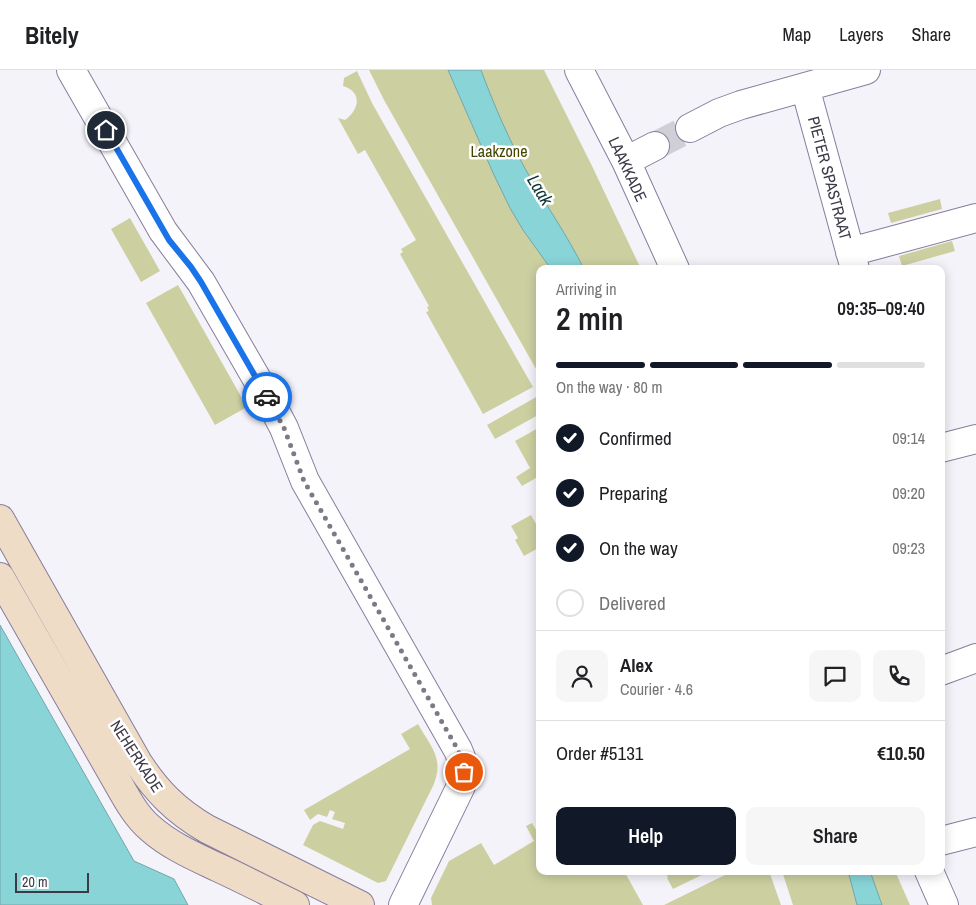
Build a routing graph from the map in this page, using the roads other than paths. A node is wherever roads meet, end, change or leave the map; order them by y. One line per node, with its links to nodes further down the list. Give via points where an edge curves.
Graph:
1 (71, 70): 22 (street, via 163,231 201,282 273,407 304,481 462,760 461,786)
2 (579, 70): 7 (street, LAAKKADE)
3 (866, 70): 4 (street)
4 (805, 87): 5 (street, via 734,107); 9 (street, PIETER SPASTRAAT)
5 (690, 128)
6 (655, 146): 7 (street)
7 (626, 161): 10 (street, LAAKKADE)
8 (976, 218): 9 (street)
9 (853, 261)
10 (673, 265)
11 (976, 439): 12 (street)
12 (945, 447)
13 (0, 519): 21 (main road, NEHERKADE, via 137,761 164,798 207,829)
14 (0, 577): 20 (main road, NEHERKADE, via 119,786 145,824 204,861)
15 (976, 658): 16 (street)
16 (945, 670)
17 (976, 832): 18 (street)
18 (945, 840)
19 (931, 875): 23 (street)
20 (295, 905)
21 (360, 905)
22 (404, 905)
23 (944, 905)

